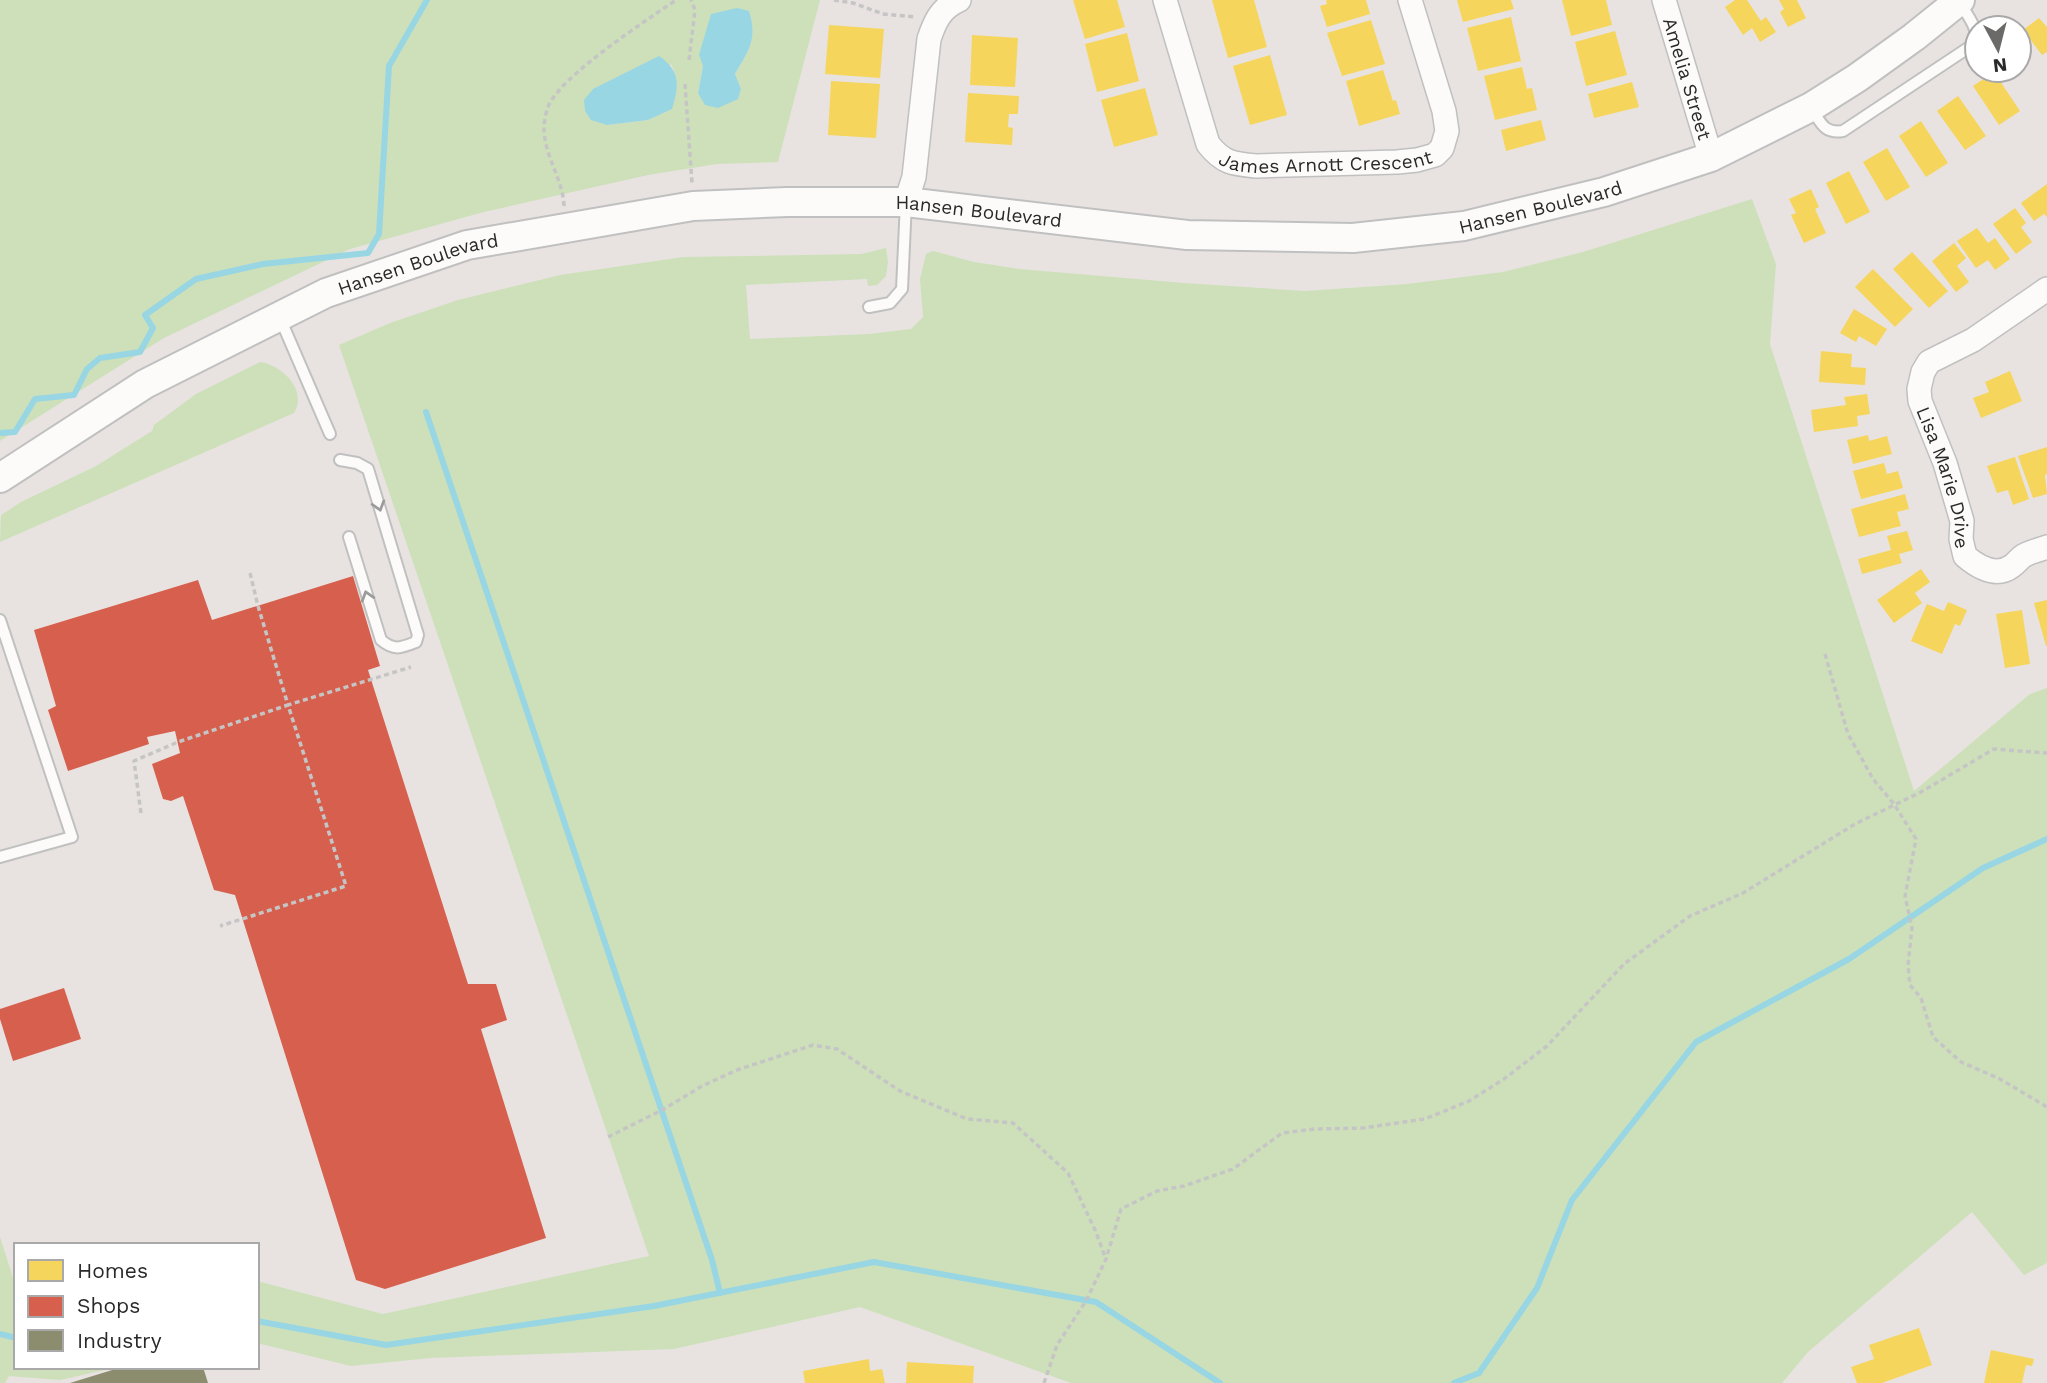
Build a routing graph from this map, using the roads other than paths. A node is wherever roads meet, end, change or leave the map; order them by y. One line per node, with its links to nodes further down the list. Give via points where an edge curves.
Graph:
1 (959, 0): 8 (street, via 947,5 929,39 914,177)
2 (1165, 0): 3 (street, James Arnott Crescent, via 1208,144 1219,158 1256,166 1418,160 1442,148 1447,131 1444,111)
3 (1410, 0)
4 (1664, 0): 7 (street, Amelia Street)
5 (1959, 1): 6 (street, Hansen Boulevard, via 1905,44); 6 (lane, via 1975,27 1976,40 1971,46 1843,131 1825,130)
6 (1811, 107): 7 (street, Hansen Boulevard)
7 (1712, 157): 8 (street, Hansen Boulevard, via 1604,192 1464,226 1353,238 1187,235)
8 (906, 202): 10 (lane, via 902,289 890,303); 11 (street, Hansen Boulevard, via 693,206 467,245 326,293)
9 (2047, 289): 16 (street, Lisa Marie Drive, via 1973,340 1929,362 1919,389 1962,521 1965,556 1992,572 2001,572 2023,555)
10 (869, 307)
11 (279, 317): 12 (lane); 14 (street, Hansen Boulevard, via 145,384)
12 (330, 434)
13 (340, 460): 15 (lane, one-way to 15, via 368,469 418,635 416,642 389,647 381,640)
14 (0, 478)
15 (349, 537)
16 (2047, 547)
17 (0, 620): 18 (lane, via 72,838)
18 (0, 857)

